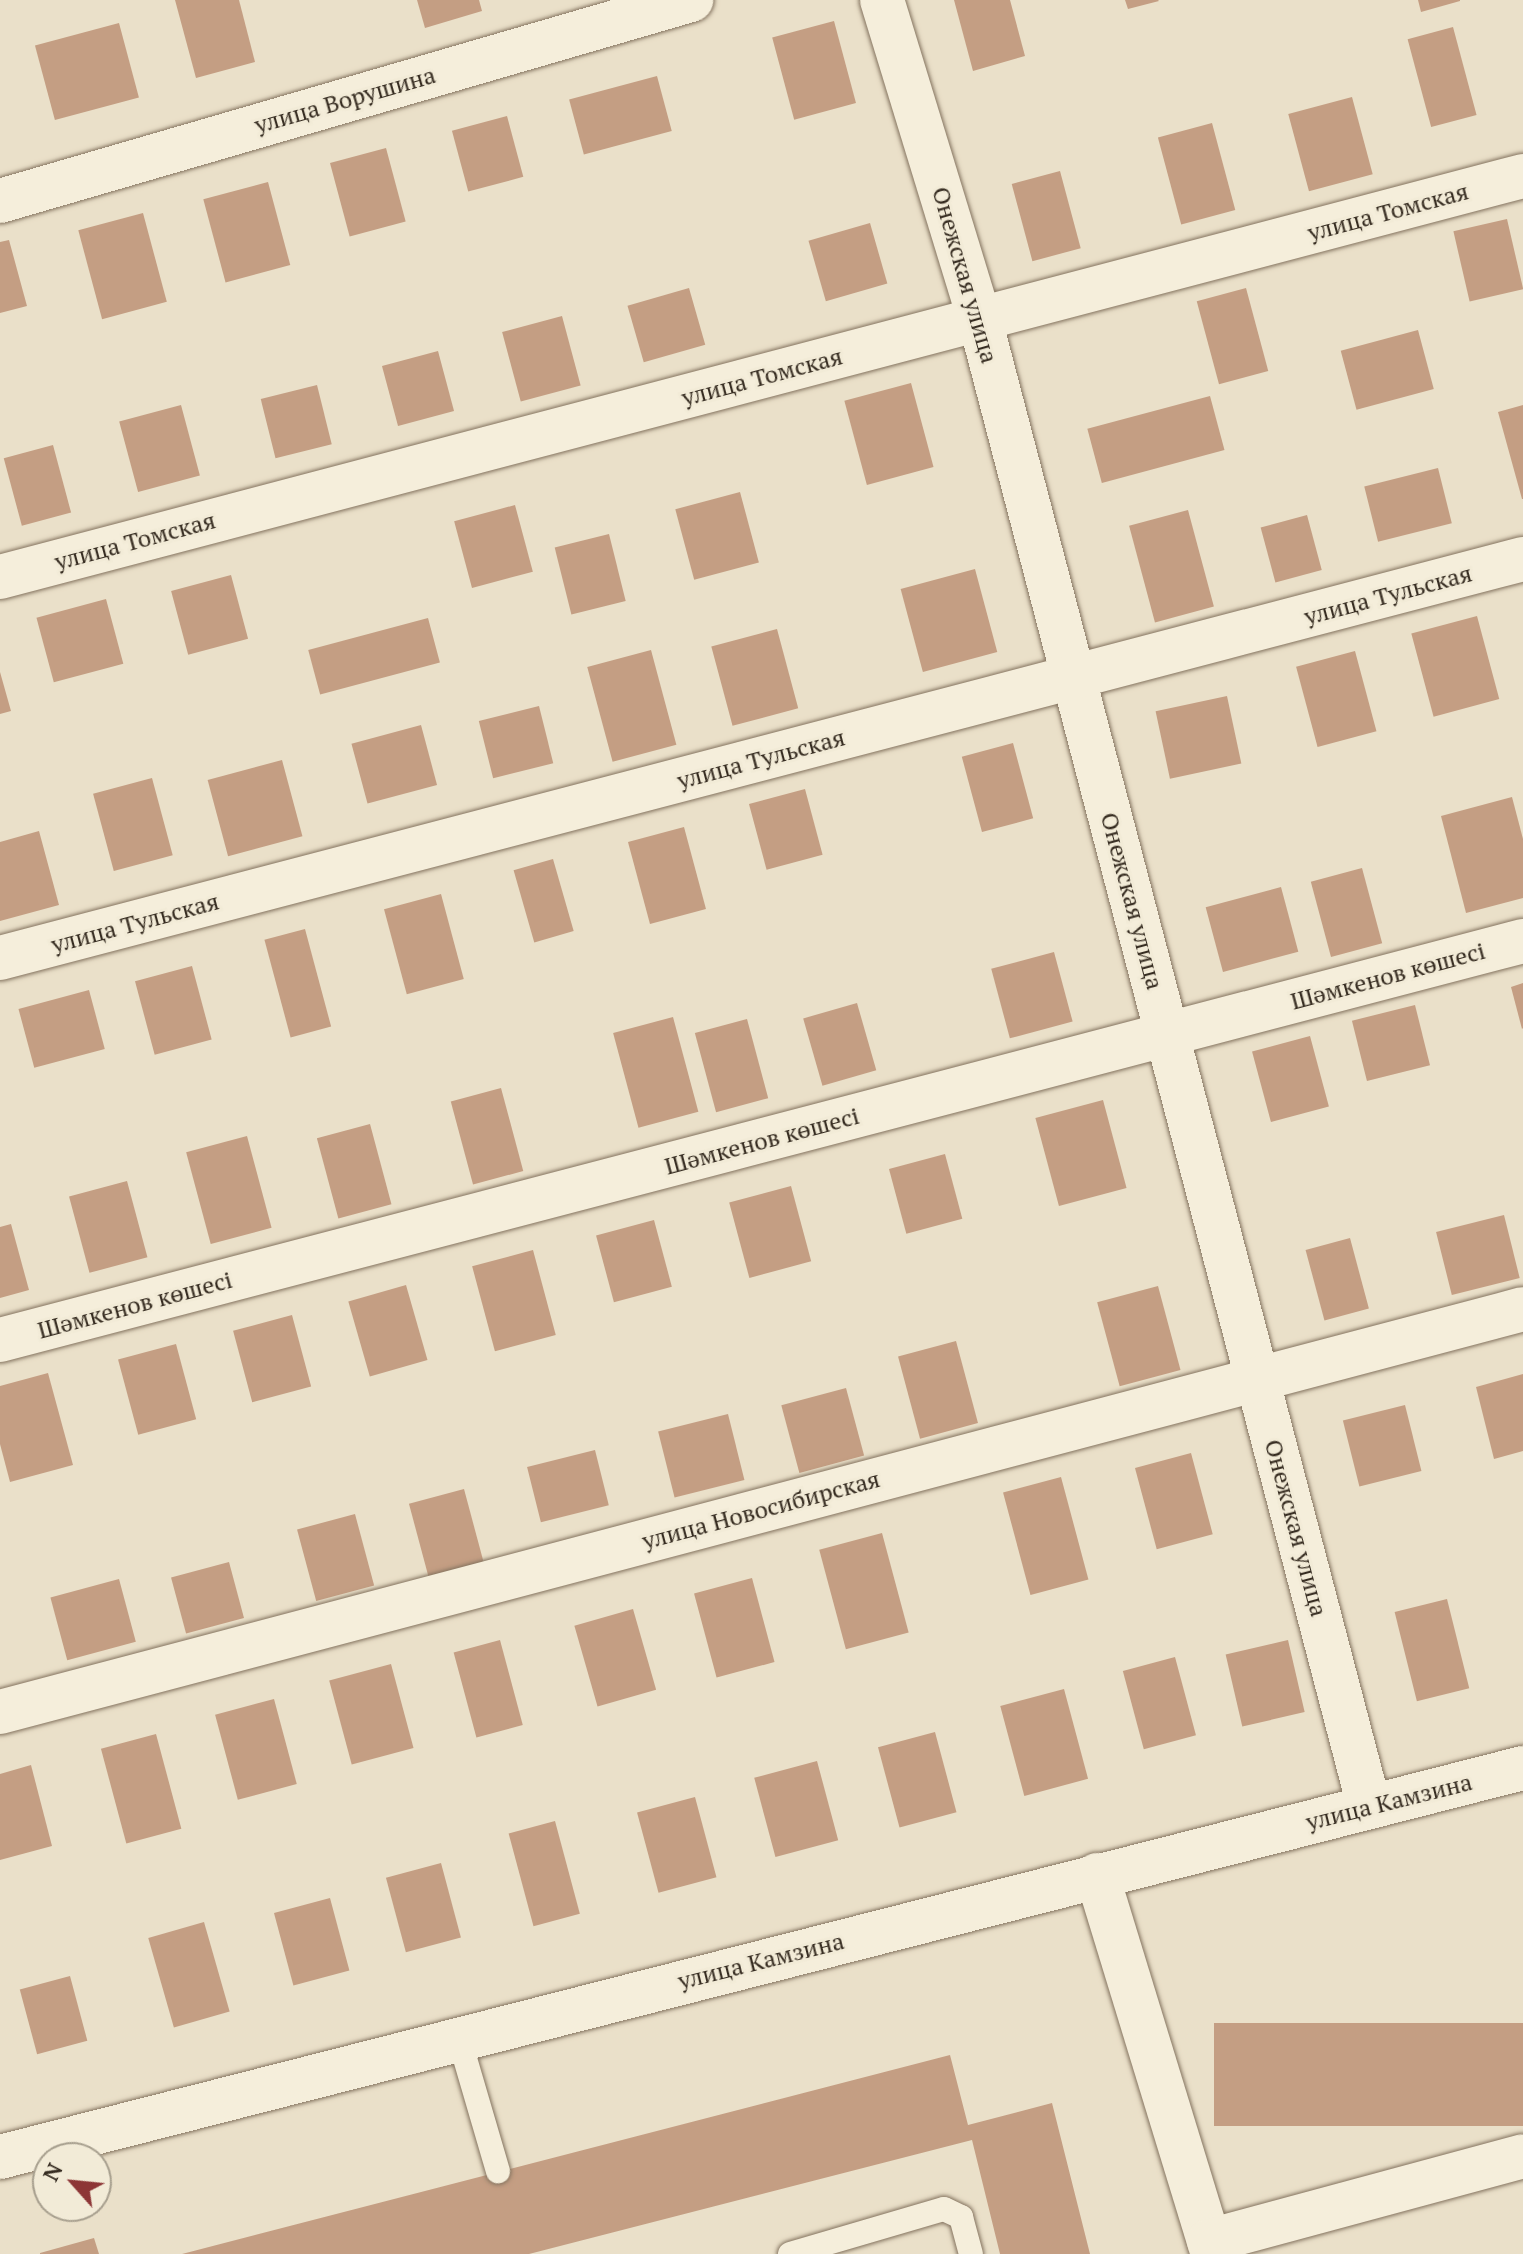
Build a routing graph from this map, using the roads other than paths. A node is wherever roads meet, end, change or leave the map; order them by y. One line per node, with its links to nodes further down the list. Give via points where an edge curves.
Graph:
1 (691, 0): 4 (street, улица Ворушина)
2 (882, 0): 5 (street, Онежская улица)
3 (1523, 176): 5 (street, улица Томская)
4 (0, 201)
5 (980, 320): 7 (street, улица Томская); 8 (street, Онежская улица)
6 (1523, 559): 8 (street, улица Тульская)
7 (0, 577)
8 (1073, 677): 10 (street, улица Тульская); 11 (street, Онежская улица)
9 (1523, 941): 11 (street, Шәмкенов көшесі)
10 (0, 958)
11 (1167, 1035): 13 (street, Шәмкенов көшесі); 14 (street, Онежская улица)
12 (1523, 1309): 14 (street, улица Новосибирская)
13 (0, 1340)
14 (1256, 1378): 15 (street, улица Новосибирская); 17 (street, Онежская улица)
15 (0, 1712)
16 (1523, 1768): 17 (street, улица Камзина)
17 (1369, 1806): 18 (street, улица Камзина)
18 (1097, 1875): 19 (street, улица Камзина); 23 (street)
19 (459, 2038): 21 (street, улица Камзина); 22 (lane)
20 (1523, 2156): 23 (street)
21 (0, 2157)
22 (498, 2171)
23 (1211, 2248)
24 (790, 2254): 25 (lane, via 944,2209 961,2217)
25 (971, 2254)

